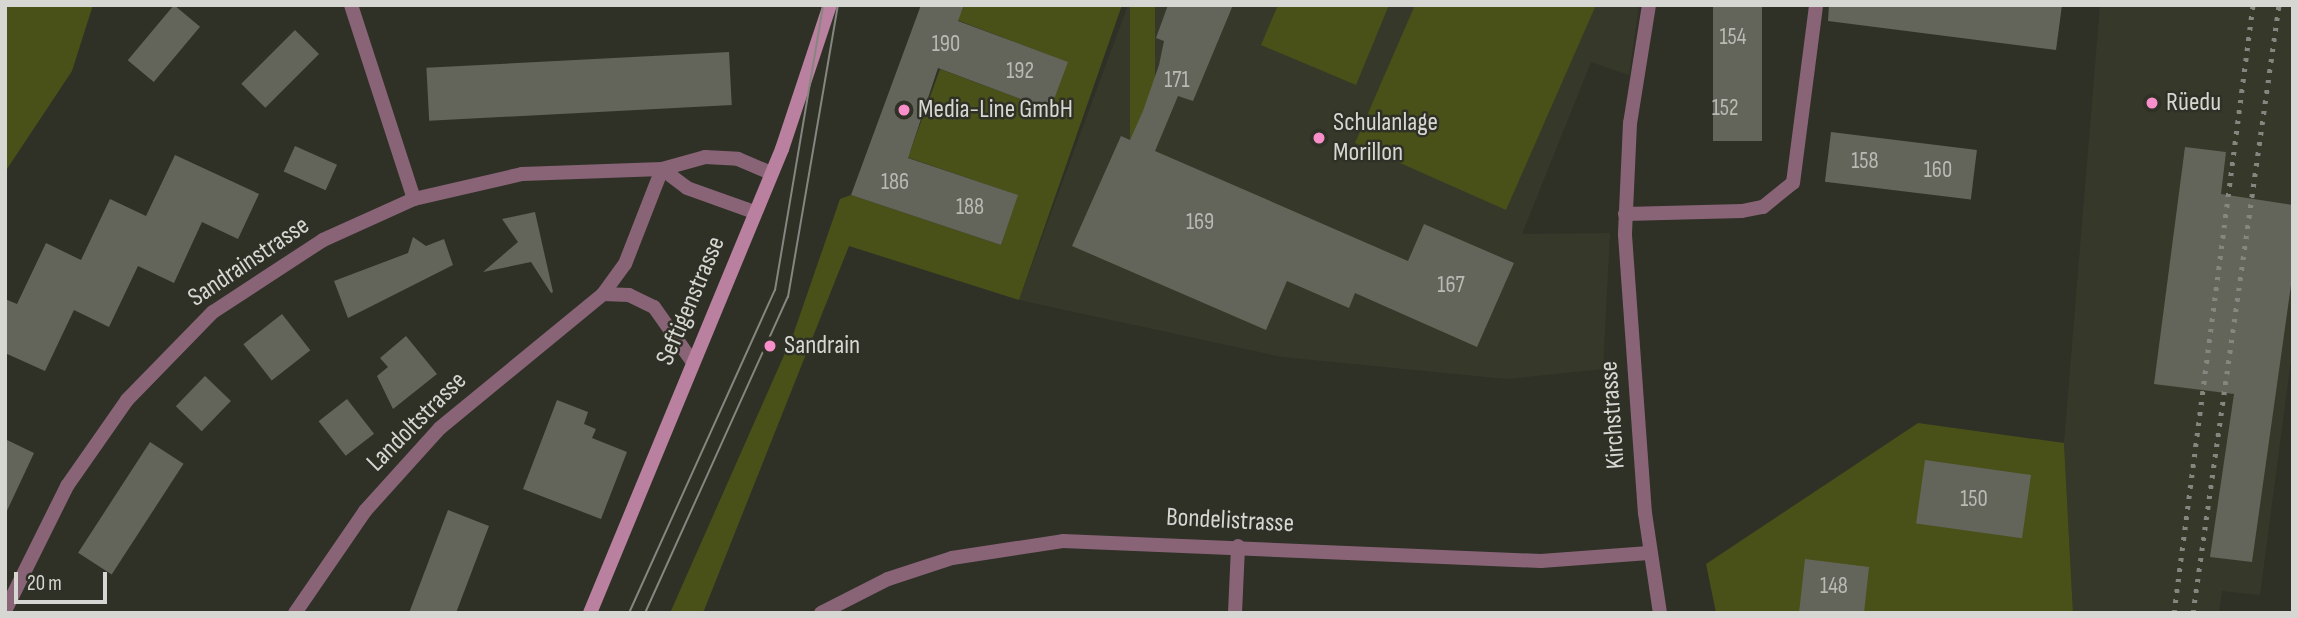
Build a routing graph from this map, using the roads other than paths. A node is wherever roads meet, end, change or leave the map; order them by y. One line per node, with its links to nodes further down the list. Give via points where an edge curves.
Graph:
1 (351, 5): 7 (street)
2 (830, 5): 6 (main road, Seftigenstrasse)
3 (1649, 5): 9 (street, Kirchstrasse, via 1634,88)
4 (1816, 5): 9 (street, via 1793,183 1763,206 1742,211)
5 (662, 169): 6 (street, Sandrainstrasse, via 705,157 738,159); 7 (street, Sandrainstrasse, via 522,174); 8 (street, via 687,188); 10 (street, Landoltstrasse, via 625,264)
6 (771, 173): 8 (main road, Seftigenstrasse)
7 (414, 199): 14 (street, Sandrainstrasse, via 279,266 179,343 88,453)
8 (754, 212): 11 (main road, Seftigenstrasse)
9 (1625, 214): 13 (street, Kirchstrasse)
10 (603, 294): 11 (street, via 629,295 654,307); 15 (street, Landoltstrasse, via 440,428 365,510)
11 (692, 361): 16 (main road, Seftigenstrasse)
12 (1238, 546): 13 (street, Bondelistrasse, via 1541,561); 17 (street, Bondelistrasse, via 1021,545 905,572); 18 (street)
13 (1649, 553): 19 (street, Kirchstrasse)
14 (5, 611)
15 (295, 613)
16 (590, 613)
17 (821, 613)
18 (1235, 613)
19 (1660, 613)

